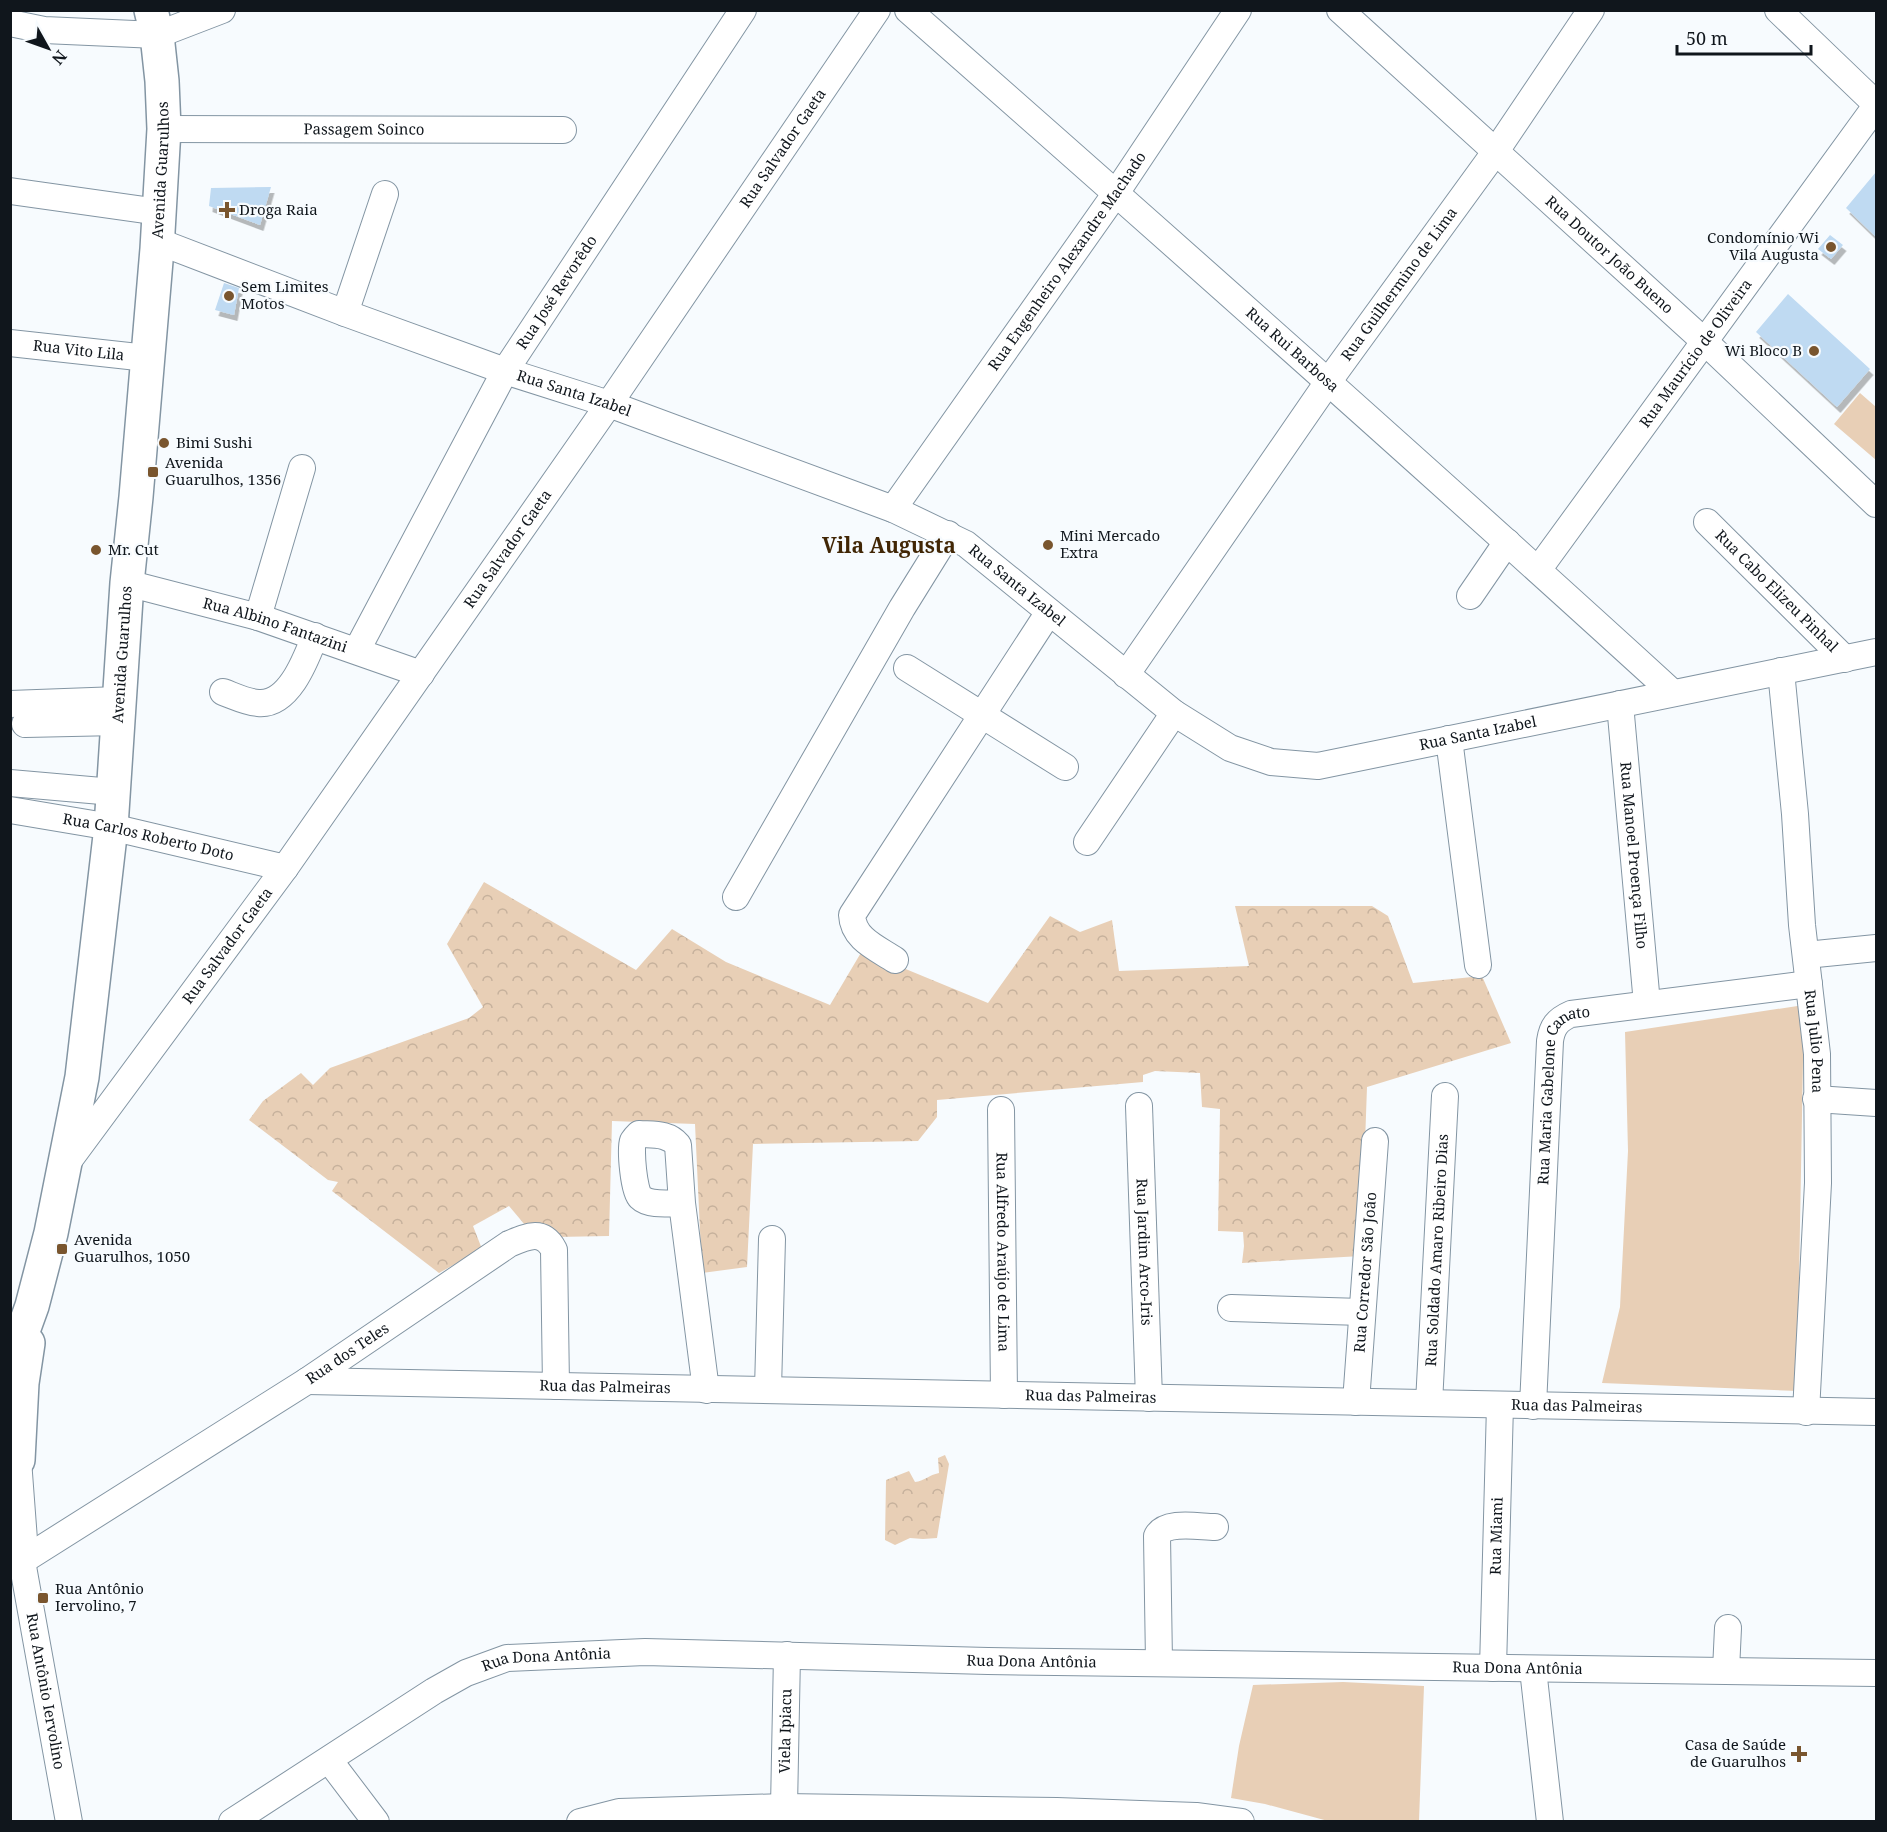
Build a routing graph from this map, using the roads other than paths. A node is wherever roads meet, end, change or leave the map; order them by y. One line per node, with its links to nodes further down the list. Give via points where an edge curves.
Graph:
1 (222, 10): 10 (street)
2 (743, 10): 23 (street, Rua José Revorêdo)
3 (878, 10): 25 (street, Rua Salvador Gaeta)
4 (908, 10): 16 (street, Rua Rui Barbosa)
5 (1238, 10): 16 (street, Rua Engenheiro Alexandre Machado)
6 (1340, 10): 14 (street, Rua Doutor João Bueno)
7 (1592, 10): 14 (street, Rua Guilhermino de Lima)
8 (1779, 11): 11 (street)
9 (10, 22): 10 (street, via 44,30)
10 (154, 23): 12 (main road, Avenida Guarulhos)
11 (1876, 105): 20 (street, Rua Maurício de Oliveira)
12 (164, 129): 13 (street, Passagem Soinco); 18 (main road, Avenida Guarulhos)
13 (563, 130)
14 (1496, 151): 20 (street, Rua Doutor João Bueno); 24 (street, Rua Guilhermino de Lima)
15 (10, 191): 18 (street, Rua Santa Izabel)
16 (1116, 193): 24 (street, Rua Rui Barbosa); 28 (street, Rua Engenheiro Alexandre Machado)
17 (385, 194): 19 (street)
18 (158, 226): 19 (street, Rua Santa Izabel); 22 (main road, Avenida Guarulhos)
19 (345, 314): 23 (street, Rua Santa Izabel)
20 (1704, 341): 27 (street, Rua Doutor João Bueno); 32 (street, Rua Maurício de Oliveira)
21 (10, 343): 22 (street, Rua Vito Lila)
22 (147, 358): 33 (main road, Avenida Guarulhos)
23 (505, 371): 25 (street, Rua Santa Izabel); 38 (street, Rua José Revorêdo)
24 (1328, 382): 31 (street, Rua Rui Barbosa); 44 (street, Rua Guilhermino de Lima)
25 (609, 404): 28 (street, Rua Santa Izabel); 43 (street, Rua Salvador Gaeta)
26 (302, 468): 36 (street)
27 (1876, 504)
28 (893, 509): 30 (street, Rua Santa Izabel)
29 (1707, 522): 40 (street, Rua Cabo Elizeu Pinhal)
30 (948, 534): 35 (street, Rua Santa Izabel, via 966,544); 60 (street)
31 (1507, 542): 32 (street, Rua Rui Barbosa); 34 (street)
32 (1538, 570): 46 (street, Rua Rui Barbosa)
33 (127, 583): 36 (street, Rua Albino Fantazini); 48 (main road, Avenida Guarulhos)
34 (1470, 596)
35 (1049, 612): 44 (street, Rua Santa Izabel); 51 (street)
36 (258, 616): 37 (street, Rua Albino Fantazini)
37 (315, 636): 38 (street, Rua Albino Fantazini); 45 (street, via 298,674 272,701 260,703)
38 (357, 650): 43 (street, Rua Albino Fantazini)
39 (1876, 652): 40 (street, Rua Santa Izabel)
40 (1845, 659): 42 (street, Rua Santa Izabel)
41 (907, 668): 51 (street)
42 (1781, 672): 46 (street, Rua Santa Izabel); 62 (street, Rua Julio Pena)
43 (421, 674): 59 (street, Rua Salvador Gaeta)
44 (1126, 675): 49 (street, Rua Santa Izabel)
45 (222, 692)
46 (1673, 693): 47 (street, Rua Santa Izabel)
47 (1620, 704): 52 (street, Rua Santa Izabel); 66 (street, Rua Manoel Proença Filho)
48 (119, 711): 50 (street); 55 (main road, Avenida Guarulhos)
49 (1174, 713): 52 (street, Rua Santa Izabel, via 1230,748 1271,762 1318,766); 58 (street)
50 (18, 714)
51 (983, 714): 53 (street); 63 (street, via 852,915 858,935)
52 (1449, 739): 64 (street)
53 (1065, 767)
54 (10, 783): 55 (street)
55 (113, 792): 57 (main road, Avenida Guarulhos)
56 (10, 810): 57 (street, Rua Carlos Roberto Doto)
57 (111, 827): 59 (street, Rua Carlos Roberto Doto); 67 (main road, Avenida Guarulhos)
58 (1087, 842)
59 (285, 868): 68 (street, Rua Salvador Gaeta)
60 (736, 897)
61 (1876, 948): 62 (street)
62 (1806, 955): 65 (street, Rua Julio Pena)
63 (895, 960)
64 (1478, 965)
65 (1809, 984): 66 (street, Rua Maria Gabelone Canato); 70 (street, Rua Julio Pena)
66 (1647, 1004): 92 (street, Rua Maria Gabelone Canato, via 1570,1014 1551,1032)
67 (82, 1077): 68 (street, via 91,1086 104,1090); 74 (main road, Avenida Guarulhos)
68 (128, 1080): 76 (street, Rua Salvador Gaeta)
69 (1445, 1096): 90 (street, Rua Soldado Amaro Ribeiro Dias)
70 (1816, 1099): 71 (street); 93 (street, Rua Julio Pena, via 1818,1183)
71 (1876, 1103)
72 (1139, 1106): 88 (street, Rua Jardim Arco-Iris)
73 (1001, 1110): 87 (street, Rua Alfredo Araújo de Lima)
74 (74, 1116): 76 (main road, Avenida Guarulhos); 79 (main road, Avenida Guarulhos)
75 (1374, 1142): 81 (street, Rua Corredor São João)
76 (65, 1166): 79 (main road, Avenida Guarulhos, via 51,1233)
77 (682, 1203): 86 (street)
78 (772, 1239): 85 (street)
79 (21, 1304): 82 (main road, Avenida Guarulhos); 95 (main road, via 22,1383)
80 (1231, 1308): 81 (street)
81 (1362, 1312): 89 (street, Rua Corredor São João)
82 (10, 1367)
83 (307, 1381): 84 (street, Rua das Palmeiras); 84 (street, Rua dos Teles, via 509,1244 534,1236 543,1237 554,1250); 98 (street, Rua dos Teles)
84 (556, 1386): 86 (street, Rua das Palmeiras)
85 (768, 1389): 86 (street, Rua das Palmeiras); 87 (street, Rua das Palmeiras)
86 (705, 1390)
87 (1004, 1395): 88 (street, Rua das Palmeiras)
88 (1149, 1398): 89 (street, Rua das Palmeiras)
89 (1356, 1402): 90 (street, Rua das Palmeiras)
90 (1430, 1403): 91 (street, Rua das Palmeiras)
91 (1500, 1405): 92 (street, Rua das Palmeiras); 102 (street, Rua Miami)
92 (1533, 1406): 93 (street, Rua das Palmeiras)
93 (1806, 1412): 94 (street, Rua das Palmeiras)
94 (1876, 1412)
95 (14, 1452): 98 (street, Rua Antônio Iervolino, via 24,1531)
96 (10, 1521): 98 (street, Rua Antônio Iervolino)
97 (1215, 1527): 101 (street, via 1169,1527 1157,1536)
98 (22, 1562): 108 (street, Rua Antônio Iervolino)
99 (1728, 1628): 104 (street)
100 (787, 1655): 101 (street, Rua Dona Antônia); 106 (street, Rua Dona Antônia, via 645,1652 507,1658 466,1673); 107 (street, Viela Ipiacu)
101 (1159, 1662): 102 (street, Rua Dona Antônia)
102 (1493, 1668): 103 (street, Rua Dona Antônia)
103 (1533, 1669): 104 (street, Rua Dona Antônia); 113 (street)
104 (1726, 1671): 105 (street, Rua Dona Antônia)
105 (1876, 1673)
106 (329, 1760): 109 (street, Rua Dona Antônia); 110 (street)
107 (784, 1807): 111 (street, via 619,1812); 112 (street, via 1057,1811)
108 (69, 1821)
109 (232, 1821)
110 (376, 1821)
111 (580, 1821)
112 (1241, 1821)
113 (1550, 1821)

